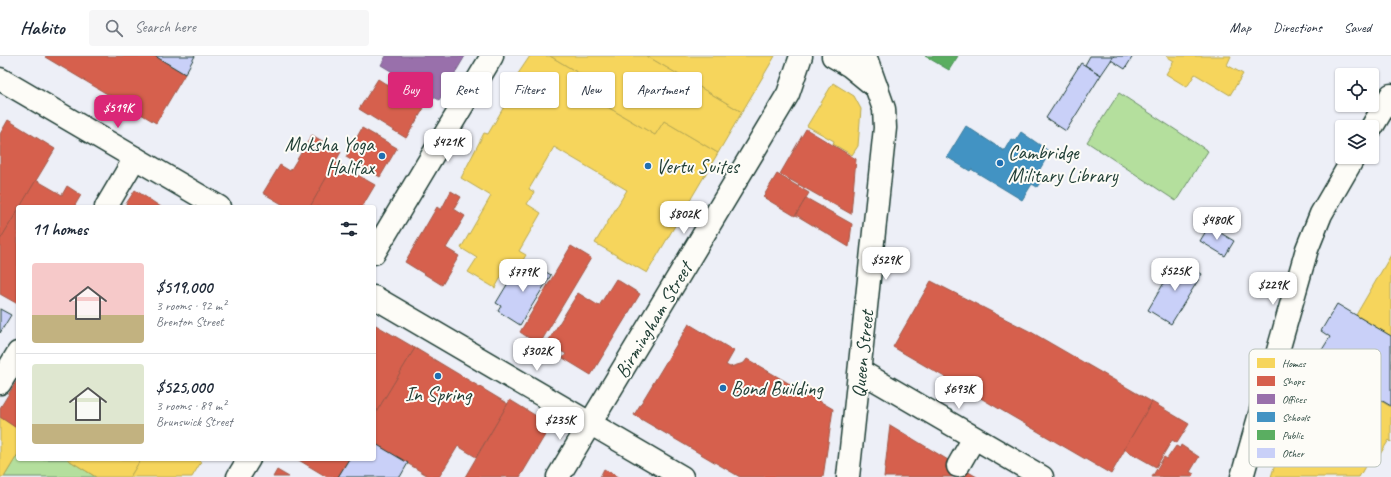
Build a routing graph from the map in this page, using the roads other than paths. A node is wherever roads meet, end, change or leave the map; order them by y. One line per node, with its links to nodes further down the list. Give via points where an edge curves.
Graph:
1 (492, 56): 13 (street)
2 (801, 56): 19 (street, Birmingham Street, via 788,94)
3 (833, 56): 6 (street)
4 (864, 56): 6 (street, Queen Street)
5 (0, 80): 9 (street)
6 (878, 89): 17 (street, Queen Street, via 884,109 885,128)
7 (1391, 95): 8 (street)
8 (1376, 120)
9 (135, 158): 11 (street); 12 (street)
10 (1350, 164): 15 (street, via 1321,214 1307,249)
11 (107, 205)
12 (216, 205)
13 (376, 251)
14 (376, 298): 19 (street)
15 (1278, 349)
16 (16, 356): 18 (street)
17 (860, 371): 20 (street); 27 (street, Queen Street)
18 (0, 383)
19 (591, 423): 25 (street, Birmingham Street); 26 (street)
20 (974, 438): 23 (street); 28 (street)
21 (1249, 452): 29 (street)
22 (248, 461): 24 (street)
23 (958, 466)
24 (238, 477)
25 (558, 477)
26 (682, 477)
27 (848, 477)
28 (1042, 477)
29 (1242, 477)

